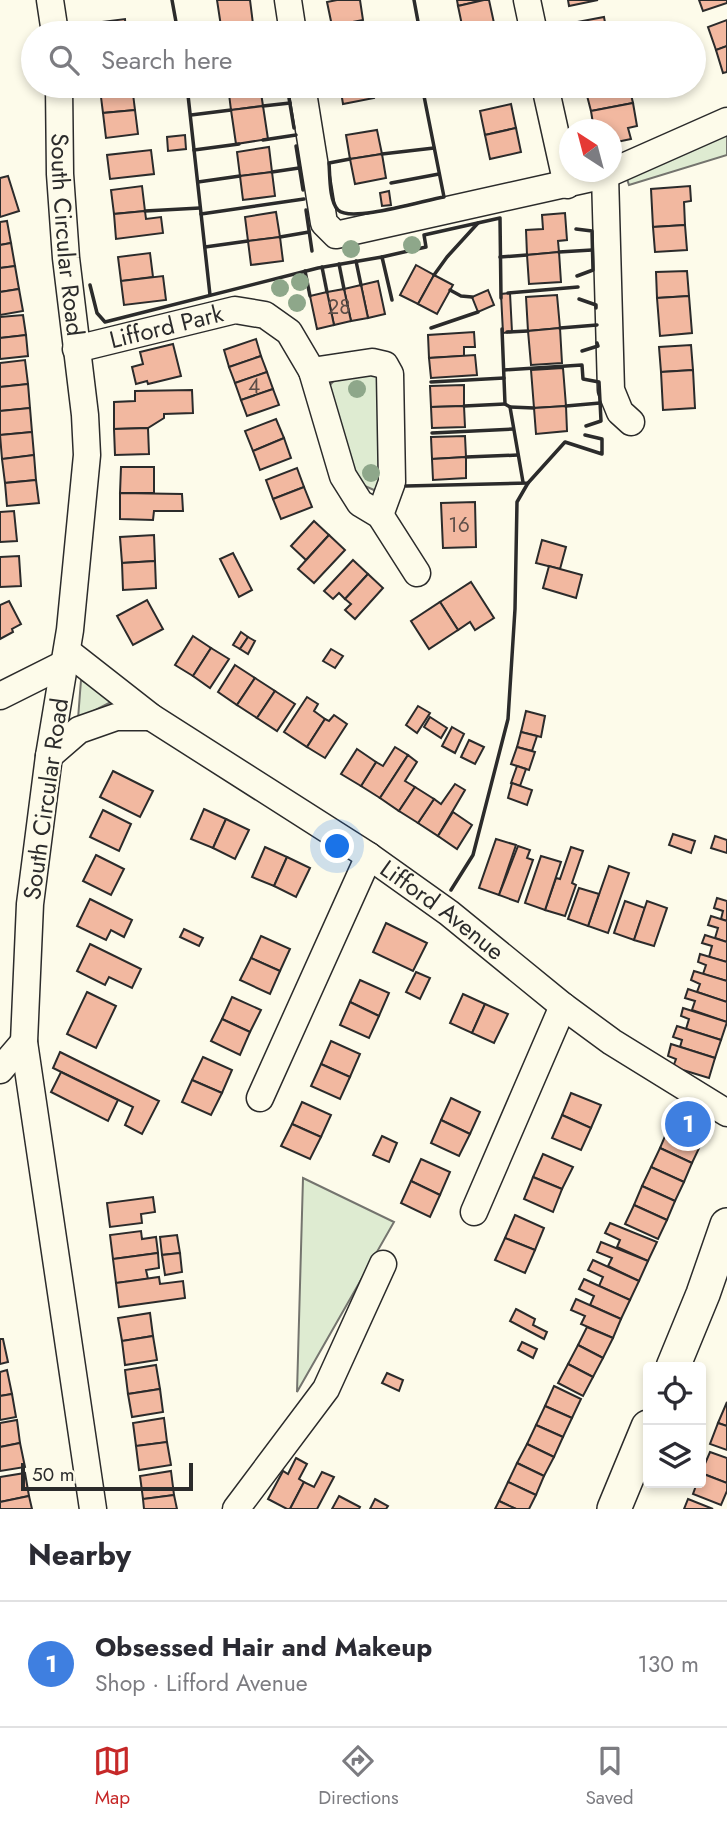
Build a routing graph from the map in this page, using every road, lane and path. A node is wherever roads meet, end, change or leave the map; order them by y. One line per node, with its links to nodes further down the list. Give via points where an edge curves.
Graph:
1 (50, 0): 4 (street)
2 (288, 0): 5 (street)
3 (527, 0): 6 (street)
4 (53, 21)
5 (291, 21)
6 (531, 21)
7 (59, 98): 15 (street, South Circular Road, via 65,246)
8 (304, 98): 14 (street, via 324,223 336,234)
9 (548, 98): 14 (street)
10 (727, 121): 11 (street)
11 (622, 167)
12 (578, 182): 14 (street)
13 (605, 182): 17 (street, via 611,390 620,412)
14 (567, 185)
15 (76, 349): 16 (street, Lifford Park, via 235,310 265,315 289,332); 20 (street, South Circular Road, via 87,455)
16 (312, 371): 18 (street, Lifford Park, via 343,476 360,503); 18 (street, via 372,362 385,365 390,374 392,482)
17 (631, 422)
18 (380, 516): 19 (street, Lifford Park)
19 (416, 574)
20 (67, 658): 21 (street); 22 (street, Lifford Avenue); 23 (street, South Circular Road)
21 (0, 696)
22 (151, 717): 23 (street, via 116,717 79,730); 24 (street, Lifford Avenue)
23 (50, 756): 26 (street, South Circular Road, via 30,904)
24 (369, 856): 25 (street, Lifford Avenue, via 454,917); 28 (street)
25 (563, 1006): 29 (street, Lifford Avenue); 30 (street)
26 (24, 1042): 27 (street); 35 (street, South Circular Road)
27 (0, 1070)
28 (260, 1098)
29 (727, 1114)
30 (474, 1212)
31 (727, 1225): 33 (main road)
32 (383, 1264): 36 (street, via 326,1389)
33 (675, 1362)
34 (643, 1439): 37 (main road)
35 (93, 1509)
36 (236, 1509)
37 (614, 1509)

